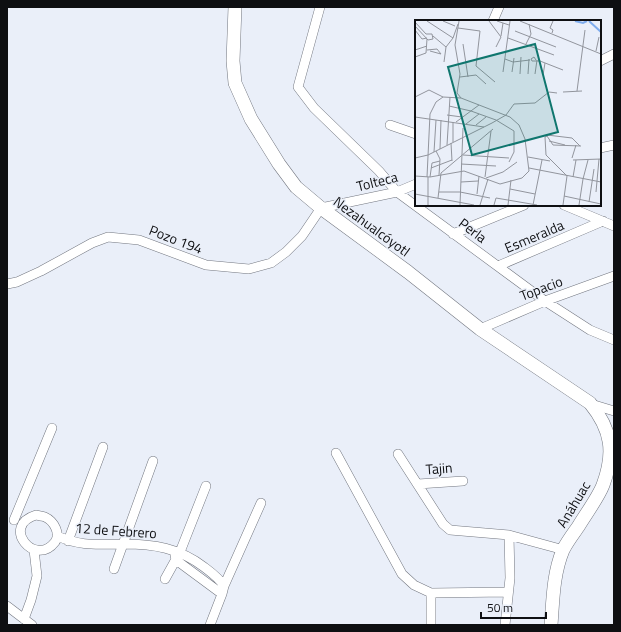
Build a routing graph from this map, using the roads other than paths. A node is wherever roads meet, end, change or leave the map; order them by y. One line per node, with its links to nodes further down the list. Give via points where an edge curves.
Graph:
1 (235, 7): 17 (main road, Nezahualcóyotl, via 233,61 236,83 251,119 296,187)
2 (320, 7): 12 (street, Perla, via 298,87 314,108)
3 (499, 7): 4 (street)
4 (493, 20)
5 (614, 54): 6 (street)
6 (601, 60)
7 (390, 125): 8 (street)
8 (415, 134)
9 (614, 145): 10 (street)
10 (601, 148)
11 (415, 184): 12 (street, Tolteca)
12 (397, 192): 13 (street, Perla); 17 (street, Tolteca)
13 (415, 206)
14 (416, 206): 20 (street, Perla)
15 (522, 206): 20 (street)
16 (566, 206): 18 (street)
17 (321, 208): 23 (street, Pozo 194, via 302,236 286,252 271,263 249,270 206,265 139,240 108,237 41,271); 25 (main road, Nezahualcóyotl)
18 (603, 221): 19 (street); 21 (street, Esmeralda)
19 (614, 226)
20 (453, 234): 21 (street, Perla)
21 (498, 266): 24 (street, Perla)
22 (614, 276): 24 (street, Topacio)
23 (7, 284)
24 (545, 300): 25 (street, Topacio); 26 (street, Perla, via 590,330)
25 (480, 329): 27 (main road, Nezahualcóyotl)
26 (614, 340)
27 (590, 403): 28 (street); 44 (main road, Anáhuac, via 606,428 611,446 609,465 603,486)
28 (614, 411)
29 (52, 428): 38 (street)
30 (102, 447): 41 (street)
31 (336, 453): 50 (street, via 402,574 414,585)
32 (398, 454): 35 (street)
33 (153, 461): 42 (street)
34 (463, 481): 35 (street, Tajin)
35 (418, 484): 39 (street, via 443,524 450,530)
36 (206, 486): 45 (street)
37 (261, 503): 48 (street)
38 (14, 519): 40 (street, 12 de Febrero, via 36,515 45,517 52,521); 43 (street, via 21,539 26,546)
39 (509, 535): 44 (street); 49 (street)
40 (57, 536): 41 (street, 12 de Febrero); 43 (street, 12 de Febrero, via 50,547)
41 (68, 541): 42 (street, 12 de Febrero, via 88,545)
42 (123, 544): 45 (street, 12 de Febrero, via 151,545); 46 (street)
43 (34, 550): 52 (street, via 37,576)
44 (564, 550): 57 (main road, Anáhuac, via 553,592)
45 (177, 554): 47 (street); 48 (street, 12 de Febrero)
46 (114, 569)
47 (165, 579)
48 (223, 590): 54 (street)
49 (508, 592): 50 (street); 56 (street)
50 (431, 593): 55 (street)
51 (7, 606): 52 (street)
52 (24, 618): 53 (street)
53 (32, 625)
54 (210, 625)
55 (431, 625)
56 (505, 625)
57 (551, 625)

